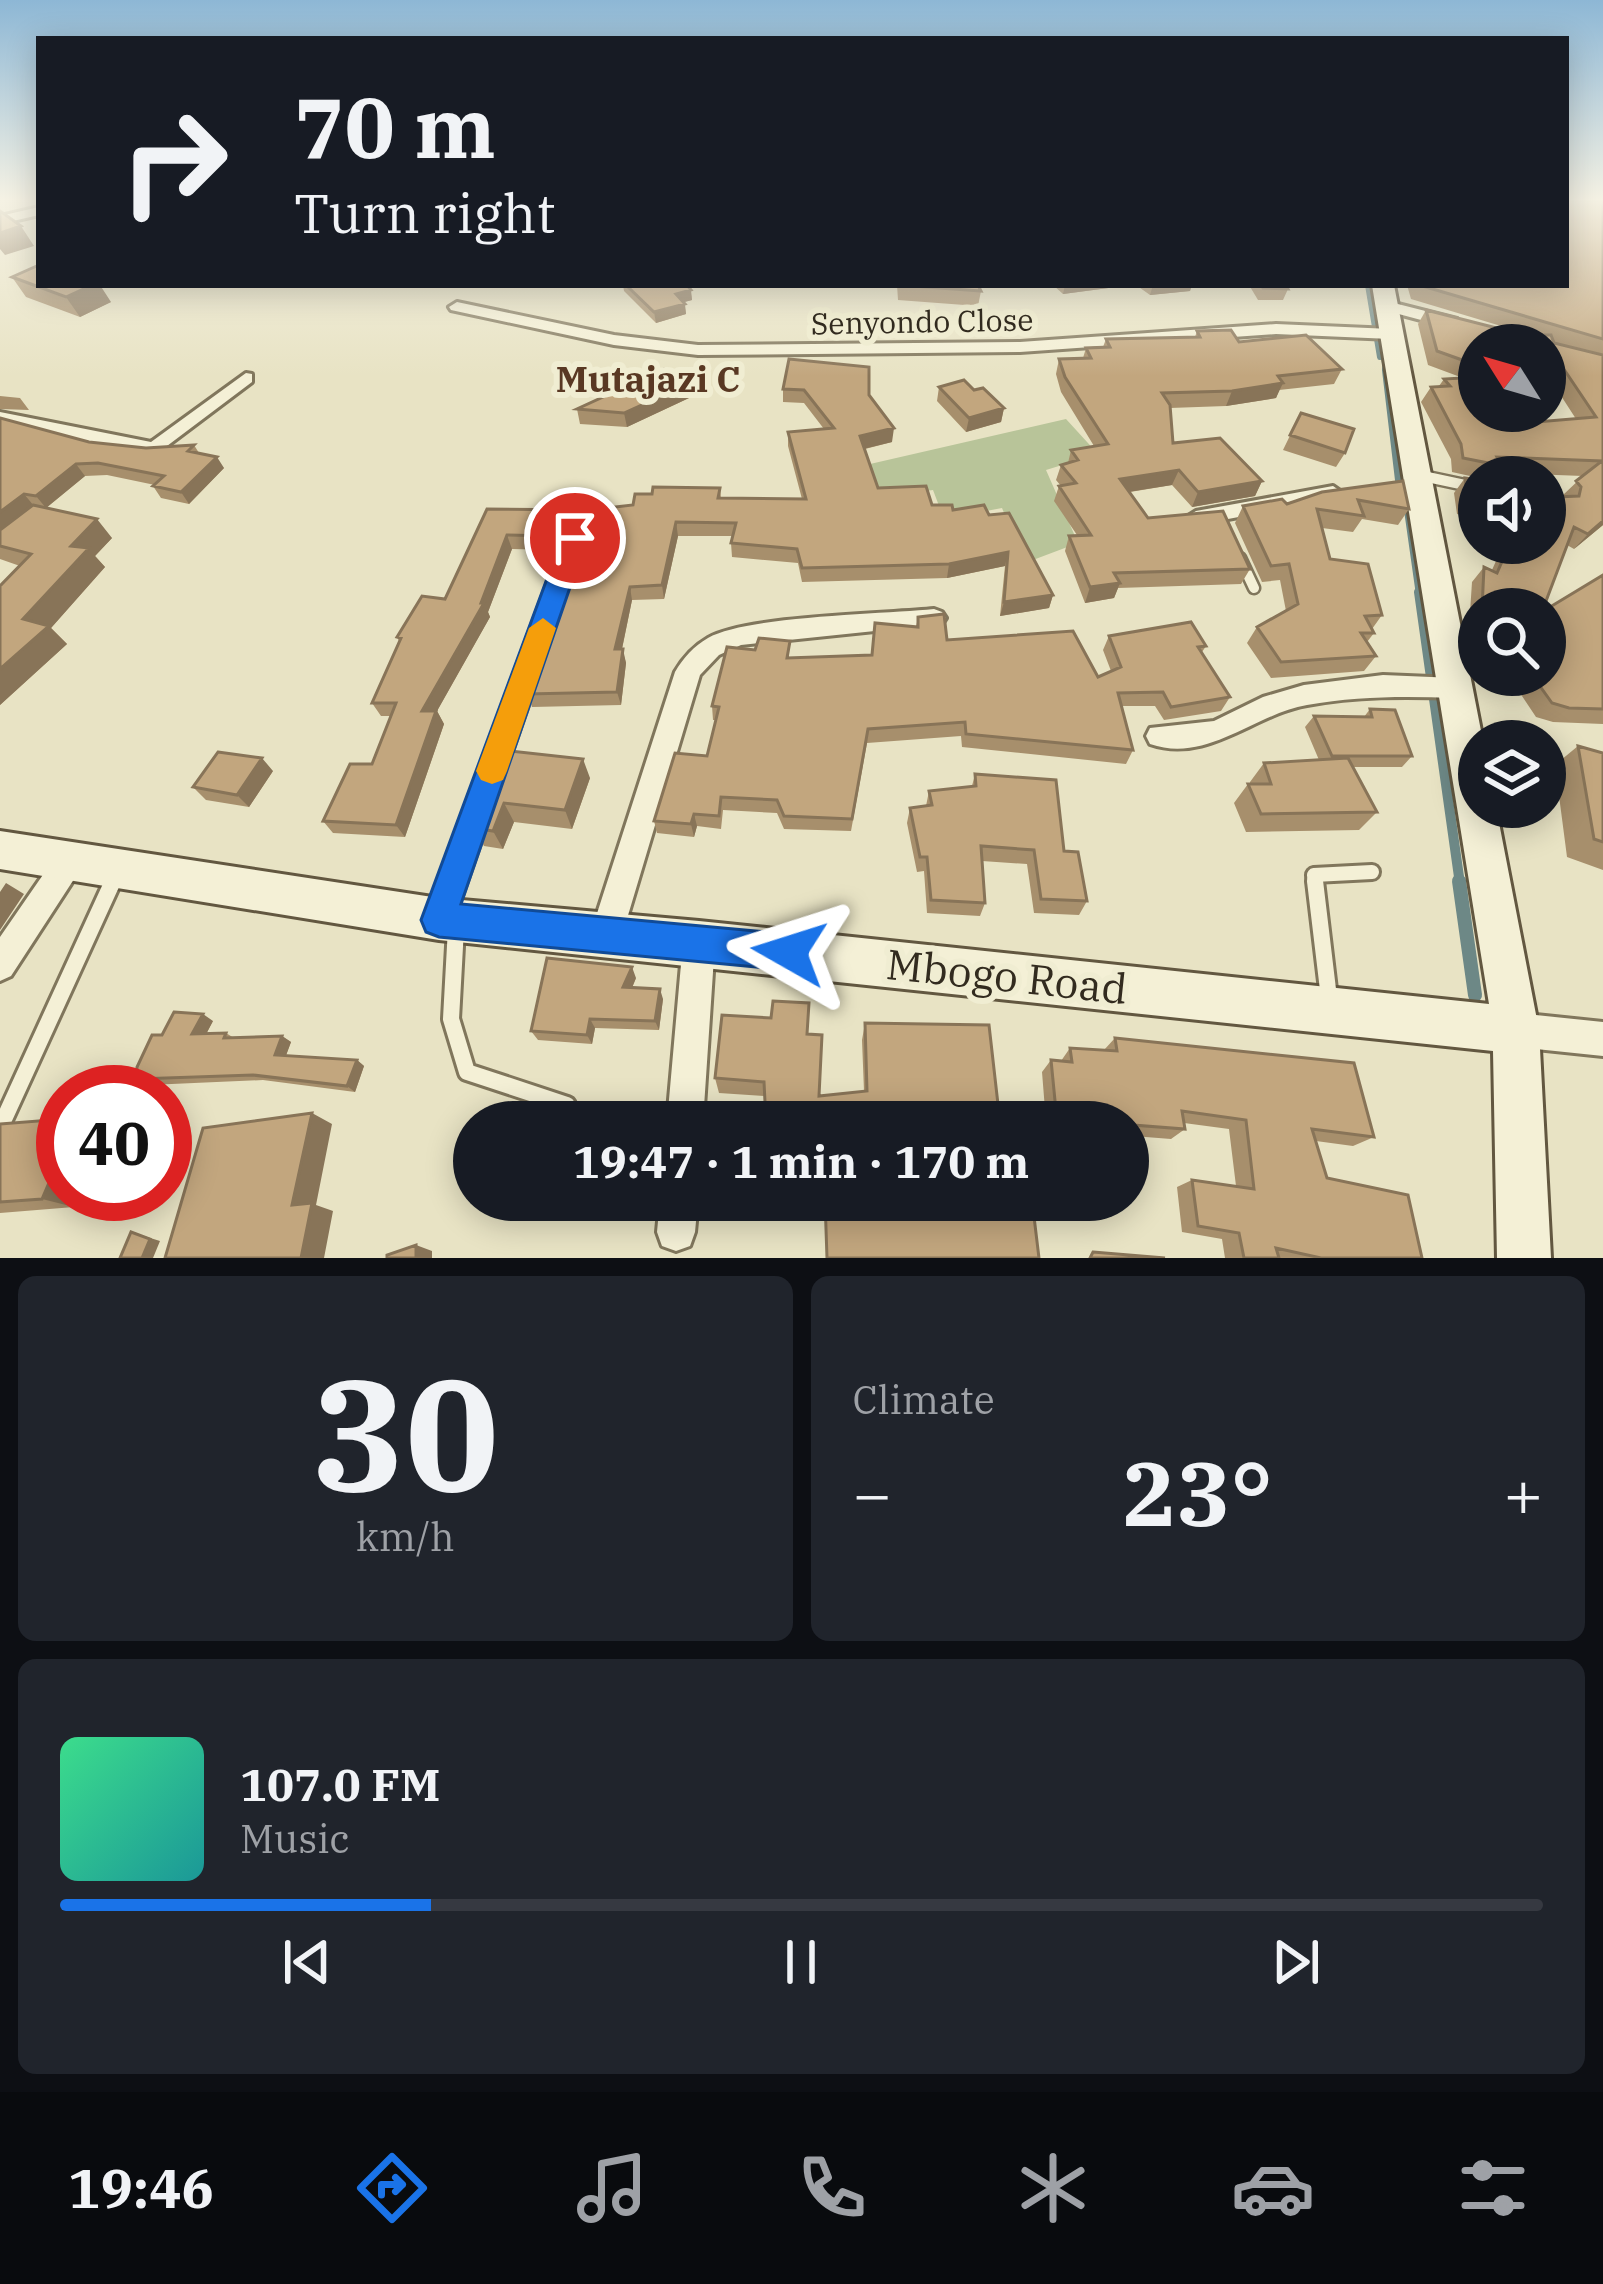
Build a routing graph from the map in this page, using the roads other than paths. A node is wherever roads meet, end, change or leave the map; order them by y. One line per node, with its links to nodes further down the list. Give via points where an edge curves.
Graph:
1 (457, 308): 2 (street, Senyondo Close, via 698,350 1055,346 1276,329)
2 (1387, 308): 3 (street, Senyondo Close); 6 (street)
3 (1458, 325)
4 (246, 378): 5 (street, via 155,449)
5 (0, 418)
6 (1413, 482): 7 (lane); 14 (street)
7 (1458, 486)
8 (1351, 490): 9 (street, via 1224,522)
9 (1174, 522)
10 (575, 538): 20 (street)
11 (1236, 550): 12 (lane)
12 (1254, 588)
13 (934, 618): 21 (street, via 740,636 704,652 688,673)
14 (1455, 688): 15 (street, via 1384,685 1304,695 1217,732); 25 (street)
15 (1160, 736)
16 (0, 850): 17 (street, Mbogo Road)
17 (68, 863): 18 (street, Mbogo Road); 23 (street)
18 (118, 871): 20 (street, Mbogo Road); 29 (lane)
19 (1372, 872): 24 (lane, via 1314,875)
20 (448, 920): 21 (street, Mbogo Road); 27 (lane, via 452,1042 467,1072)
21 (607, 932): 22 (street, Mbogo Road)
22 (699, 942): 24 (street, Mbogo Road); 28 (street)
23 (0, 964)
24 (1331, 1011): 25 (street, Mbogo Road)
25 (1516, 1030): 26 (street); 30 (street)
26 (1603, 1039)
27 (555, 1101)
28 (687, 1101)
29 (0, 1128)
30 (1524, 1258)

